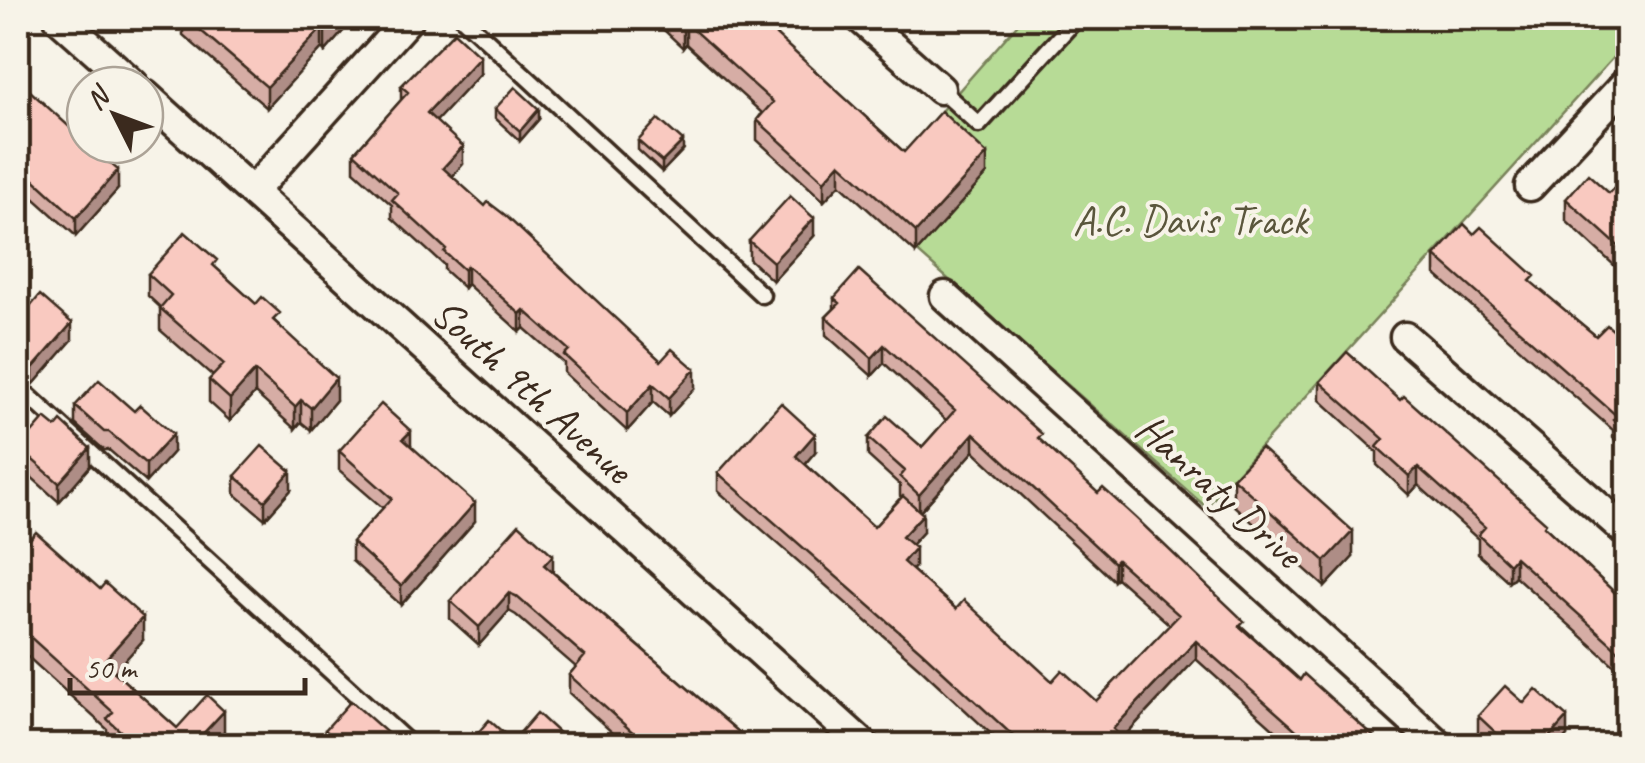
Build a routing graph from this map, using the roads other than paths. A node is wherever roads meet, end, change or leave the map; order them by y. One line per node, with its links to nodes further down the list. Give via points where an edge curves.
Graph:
1 (60, 18): 6 (street)
2 (409, 18): 11 (street)
3 (462, 18): 12 (lane)
4 (860, 18): 8 (street)
5 (1077, 18): 8 (lane, via 979,125)
6 (112, 65)
7 (1628, 81): 10 (street)
8 (940, 89)
9 (165, 113): 11 (street, South 9th Avenue)
10 (1530, 186)
11 (252, 192): 18 (street, South 9th Avenue)
12 (762, 295)
13 (945, 296): 19 (street, Hanraty Drive)
14 (1405, 336): 16 (street)
15 (18, 386): 17 (lane)
16 (1628, 533)
17 (412, 746)
18 (865, 746)
19 (1440, 746)

